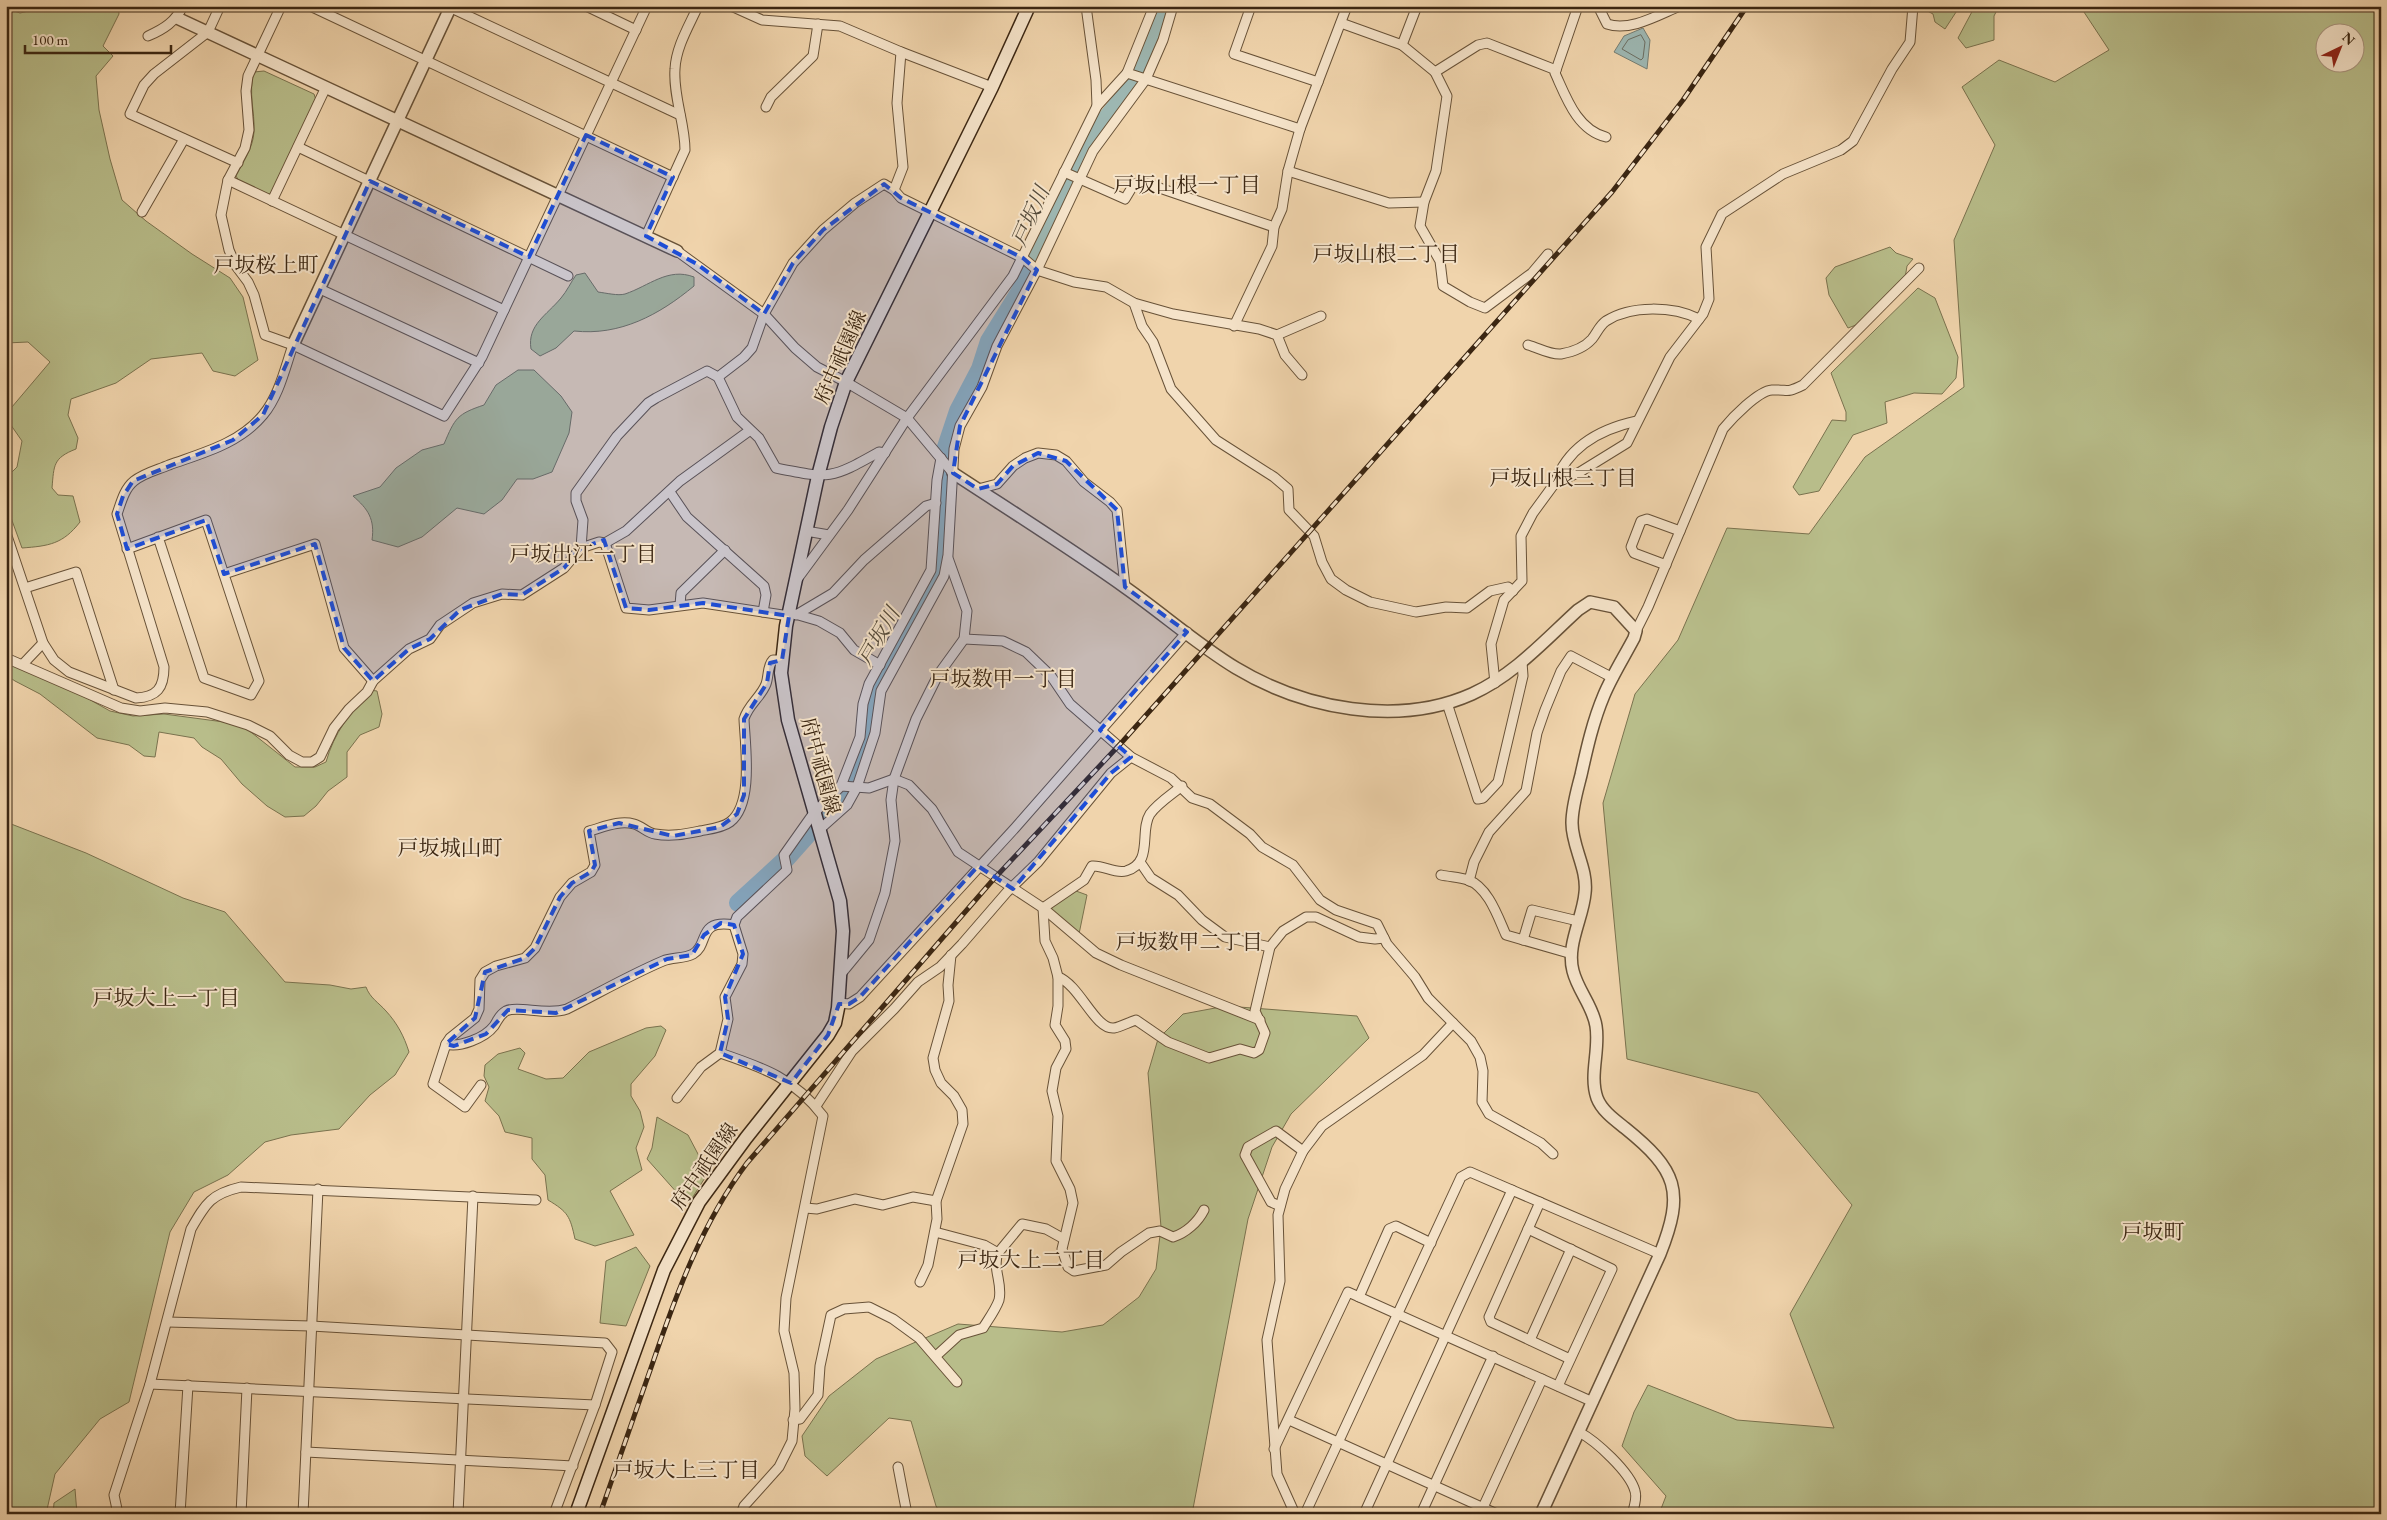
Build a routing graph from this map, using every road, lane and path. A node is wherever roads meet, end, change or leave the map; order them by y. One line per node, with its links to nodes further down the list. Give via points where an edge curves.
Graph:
1 (183, 6): 23 (street)
2 (220, 6): 27 (street)
3 (281, 6): 31 (street)
4 (310, 6): 32 (street)
5 (586, 6): 26 (street)
6 (647, 6): 26 (street)
7 (698, 6): 43 (street, via 677,56 675,70)
8 (731, 6): 25 (street, via 762,20)
9 (1029, 6): 40 (main road, 府中祇園線)
10 (1086, 6): 42 (street)
11 (1154, 6): 35 (street)
12 (1173, 6): 36 (street, via 1163,40)
13 (1251, 6): 38 (street, via 1234,54)
14 (1347, 6): 24 (street)
15 (1417, 6): 29 (street)
16 (1578, 6): 33 (street)
17 (1598, 6): 22 (street, via 1606,24 1616,27)
18 (1651, 6): 22 (street)
19 (1680, 6): 22 (street)
20 (1913, 6): 76 (street, via 1910,42 1853,141 1841,150 1783,174 1722,214 1706,247 1709,299)
21 (450, 7): 32 (street); 37 (street)
22 (1654, 16)
23 (177, 18): 27 (street); 28 (street)
24 (1341, 23): 29 (street); 38 (street)
25 (818, 24): 30 (street, via 840,26); 41 (street, via 813,56 771,96)
26 (636, 30): 37 (street)
27 (208, 32): 31 (street); 48 (street, via 154,74 144,85 130,114)
28 (148, 36)
29 (1402, 45): 34 (street)
30 (901, 52): 40 (street); 56 (street, via 897,103 903,167)
31 (257, 55): 39 (street); 50 (street, via 248,76 249,130)
32 (426, 61): 44 (street); 46 (street)
33 (1556, 70): 34 (street, via 1487,42); 47 (street, via 1570,106 1595,134)
34 (1435, 72): 59 (street, via 1447,96 1436,171)
35 (1129, 74): 36 (street); 42 (street)
36 (1144, 79): 45 (street); 52 (street)
37 (611, 82): 43 (street); 46 (street)
38 (1318, 82): 45 (street)
39 (326, 87): 44 (street); 49 (street)
40 (992, 87): 61 (main road, 府中祇園線)
41 (766, 106)
42 (1097, 106): 52 (street)
43 (680, 115): 53 (street, via 685,150)
44 (398, 121): 55 (street); 57 (street)
45 (1300, 129): 51 (street)
46 (586, 135): 53 (street); 57 (street)
47 (1606, 137)
48 (184, 138): 50 (street); 60 (street)
49 (298, 147): 55 (street); 58 (street)
50 (238, 163): 54 (street)
51 (1288, 170): 59 (street, via 1389,203); 62 (street, via 1282,209)
52 (1072, 175): 62 (street, via 1126,198 1134,184 1142,182); 68 (street); 68 (street)
53 (673, 177): 64 (street)
54 (228, 180): 58 (street); 80 (street, via 221,215 229,250 254,295 265,335)
55 (370, 181): 63 (street); 67 (street)
56 (894, 190): 61 (street, via 901,198); 74 (street, via 884,184 823,230 794,263)
57 (557, 196): 64 (street); 67 (street)
58 (272, 201): 63 (street)
59 (1424, 202): 66 (street, via 1420,226 1440,261 1441,281 1450,291 1470,302 1485,308 1492,305 1532,273)
60 (142, 212)
61 (930, 212): 68 (street); 84 (main road, 府中祇園線)
62 (1274, 227): 77 (street, via 1272,246)
63 (344, 236): 71 (street); 73 (street)
64 (646, 236): 65 (street)
65 (677, 251): 74 (street)
66 (1548, 254)
67 (529, 257): 70 (street); 73 (street)
68 (1031, 265): 72 (street, via 1074,282 1106,287); 85 (street, via 1013,276); 90 (street, via 996,346 982,388 960,426 954,449)
69 (1919, 268): 96 (street, via 1803,385 1788,392 1771,390 1762,394 1733,417 1716,443)
70 (568, 276)
71 (320, 289): 80 (street); 81 (street)
72 (1134, 303): 77 (street); 111 (street, via 1171,388 1216,440 1288,489 1289,510 1314,536 1322,562 1337,584 1370,602 1416,612 1446,607 1467,608 1490,591 1501,587)
73 (504, 310): 81 (street)
74 (764, 314): 83 (street, via 752,348); 84 (street, via 817,367)
75 (1321, 316): 78 (street)
76 (1699, 319): 79 (street, via 1653,310 1635,311 1608,320 1593,338 1574,350 1552,354); 86 (street, via 1670,357)
77 (1234, 326): 78 (street)
78 (1277, 335): 82 (street, via 1285,355)
79 (1528, 345)
80 (293, 346): 81 (street, via 444,416); 103 (street, via 273,399 249,429 216,448 133,481 122,496 117,514)
81 (479, 363)
82 (1302, 375)
83 (718, 377): 87 (street, via 737,417); 102 (street, via 707,371 656,398 617,436 576,493 583,520)
84 (846, 382): 85 (street); 91 (main road, 府中祇園線)
85 (908, 418): 88 (street); 89 (street)
86 (1638, 421): 92 (street, via 1626,443 1580,472); 92 (street, via 1620,424 1591,436 1575,450)
87 (749, 431): 91 (street, via 759,438 776,468); 94 (street)
88 (885, 453): 91 (street, via 879,452 836,475); 99 (street)
89 (941, 458): 90 (street); 95 (street)
90 (953, 473): 93 (street); 105 (street)
91 (818, 476): 97 (main road, 府中祇園線)
92 (1555, 483): 111 (street, via 1521,536 1522,581)
93 (978, 489): 109 (street); 109 (street, via 997,484 1013,466 1038,453 1056,455 1066,461 1116,510)
94 (670, 492): 101 (street, via 626,531); 104 (street, via 687,517)
95 (936, 503): 114 (street, via 926,506 871,554 833,593); 123 (street, via 931,570)
96 (1680, 530): 106 (street); 106 (street, via 1647,519 1641,522 1631,547 1634,552)
97 (806, 531): 99 (street); 108 (main road, 府中祇園線)
98 (6, 533): 110 (street)
99 (829, 535): 108 (street)
100 (158, 537): 103 (street); 107 (street, via 206,520); 107 (street, via 204,678 251,695 259,681)
101 (605, 543): 102 (street); 112 (street, via 626,608 649,610)
102 (581, 548): 125 (street, via 564,568 522,595 502,594 460,610 440,625 430,639 409,649)
103 (127, 549): 127 (street, via 164,667 164,679 157,692 147,697 136,698)
104 (725, 550): 112 (street, via 681,593); 113 (street, via 764,586)
105 (948, 555): 117 (street, via 967,611); 134 (street, via 944,576 880,691 875,733)
106 (1666, 565): 115 (street)
107 (224, 574): 125 (street, via 315,544 344,648)
108 (797, 580): 114 (main road, 府中祇園線)
109 (1125, 587): 116 (street)
110 (25, 588): 118 (street); 127 (street, via 76,572)
111 (1513, 591): 126 (street, via 1504,600 1491,644)
112 (680, 605): 113 (street, via 703,603)
113 (763, 612): 114 (street)
114 (792, 614): 120 (main road, 府中祇園線); 123 (street, via 819,621 840,633 854,650)
115 (1636, 631): 121 (street, via 1614,607 1590,602); 124 (street)
116 (1187, 632): 128 (street, via 1237,669 1277,688 1321,703 1369,712); 129 (street)
117 (964, 639): 129 (street, via 1003,641 1026,652 1051,676 1070,704); 131 (street, via 938,675 916,719)
118 (43, 643): 122 (street); 127 (street, via 54,660 69,672)
119 (6, 658): 122 (street)
120 (782, 660): 135 (main road, 府中祇園線, via 783,697); 155 (street, via 770,663 763,689 746,710 746,775 738,814 720,827 673,836 652,834 635,824 619,823 589,831 595,865 591,872 572,883 560,897 535,948 525,958 485,972 480,980 479,1009 475,1018)
121 (1522, 662): 126 (street); 128 (street, via 1523,676 1498,782 1483,798 1478,799)
122 (23, 664): 125 (street, via 121,708 207,712 248,725 270,736 302,762 312,762 320,757 334,728)
123 (880, 665): 132 (street, via 865,694 860,737)
124 (1613, 678): 140 (street, via 1571,656 1561,670 1537,733 1526,791 1489,832); 143 (street, via 1592,726 1572,814 1572,836 1586,880)
125 (373, 681)
126 (1495, 682): 128 (street)
127 (114, 690)
128 (1447, 703)
129 (1100, 730): 130 (street); 138 (street)
130 (1131, 757): 133 (street); 141 (street, via 1111,773)
131 (894, 779): 134 (street, via 869,788); 138 (street, via 910,785 932,809 958,852); 150 (street, via 891,800 895,841 885,893 869,940)
132 (841, 786): 134 (street); 135 (street)
133 (1182, 786): 137 (street, via 1149,816); 145 (street, via 1192,798 1210,804 1262,846 1293,865 1320,900 1336,910 1377,924)
134 (857, 787): 136 (street, via 847,805)
135 (813, 814): 136 (main road, 府中祇園線); 144 (street, via 784,855 788,870 744,909)
136 (819, 830): 150 (main road, 府中祇園線, via 840,901 843,931)
137 (1140, 862): 142 (street, via 1127,870 1092,866 1084,880); 147 (street, via 1151,878 1178,894 1202,920 1225,937)
138 (978, 866): 141 (street); 152 (street, via 860,997 848,1004)
139 (1441, 875): 140 (street)
140 (1469, 880): 146 (street, via 1481,888 1506,935)
141 (1013, 889): 142 (street); 149 (street)
142 (1043, 908): 151 (street, via 1045,941); 153 (street, via 1096,953)
143 (1578, 921): 146 (street, via 1532,910); 148 (street)
144 (734, 925): 155 (street, via 715,924 692,955 660,962 567,1009 556,1013 508,1010 486,1034 454,1046); 156 (street, via 743,954 742,964 725,997 728,1019)
145 (1384, 938): 147 (street, via 1359,937 1316,917 1306,917 1283,931); 154 (street, via 1428,998)
146 (1523, 940): 148 (street)
147 (1270, 947): 153 (street, via 1255,1011)
148 (1572, 954): 178 (street, via 1572,970 1595,1017 1598,1038 1594,1080 1598,1098 1605,1110 1661,1160 1671,1182 1675,1206 1671,1228)
149 (951, 955): 160 (street, via 918,982 852,1051); 167 (street, via 949,1001 934,1058 934,1070 962,1110 964,1124)
150 (841, 974): 152 (main road, 府中祇園線)
151 (1058, 977): 153 (street, via 1074,988 1105,1026 1116,1028 1136,1020 1168,1042 1209,1058 1240,1049 1259,1050 1265,1033); 174 (street, via 1055,1025 1066,1049 1056,1068 1052,1091 1058,1116 1056,1161 1073,1203)
152 (839, 1004): 157 (main road, 府中祇園線, via 835,1023)
153 (1260, 1020)
154 (1453, 1022): 161 (street, via 1423,1055 1322,1126); 162 (street, via 1471,1041 1480,1057 1482,1102 1489,1114 1541,1143)
155 (446, 1044): 158 (street, via 433,1084 465,1107)
156 (720, 1053): 157 (street); 159 (street, via 700,1067)
157 (791, 1083): 160 (street); 218 (main road, 府中祇園線, via 699,1202 680,1237 664,1270)
158 (481, 1085)
159 (677, 1098)
160 (816, 1106): 170 (street, via 823,1116)
161 (1304, 1151): 169 (street); 169 (street, via 1276,1131 1248,1147 1245,1155 1272,1202)
162 (1553, 1154)
163 (318, 1189): 165 (street); 182 (street, via 241,1186 222,1192 203,1208 191,1229); 183 (street)
164 (1512, 1190): 168 (street); 175 (street, via 1470,1172 1461,1178); 185 (street)
165 (473, 1196): 166 (street); 184 (street)
166 (536, 1200)
167 (936, 1201): 170 (street, via 913,1197 883,1205 856,1199 817,1209); 173 (street)
168 (1540, 1202): 172 (street); 178 (street)
169 (1280, 1206): 204 (street, via 1280,1281 1267,1340)
170 (805, 1208): 200 (street, via 786,1298 784,1331 794,1373)
171 (1204, 1210): 174 (street, via 1200,1220 1179,1235 1173,1237 1160,1231 1149,1233 1106,1265 1074,1271 1068,1267 1062,1249)
172 (1528, 1229): 176 (street); 186 (street, via 1488,1317 1491,1322)
173 (935, 1232): 177 (street, via 984,1245); 179 (street, via 928,1266)
174 (1064, 1239): 177 (street, via 1046,1229 1022,1224)
175 (1431, 1243): 180 (street, via 1396,1226 1389,1229); 181 (street)
176 (1571, 1249): 186 (street); 189 (street, via 1612,1269)
177 (998, 1253): 187 (street, via 995,1267 999,1300 983,1328 959,1335)
178 (1660, 1254): 198 (street)
179 (920, 1282)
180 (1359, 1296): 181 (street); 201 (street, via 1348,1292)
181 (1398, 1314): 185 (street); 203 (street)
182 (168, 1322): 183 (street); 192 (street)
183 (311, 1326): 184 (street); 196 (street)
184 (466, 1335): 197 (street); 199 (street, via 605,1343 612,1352)
185 (1446, 1335): 188 (street); 207 (street)
186 (1530, 1340): 189 (street)
187 (936, 1356): 191 (street); 200 (street, via 893,1319 869,1307 844,1309 831,1314 820,1366 818,1395 800,1419)
188 (1493, 1356): 190 (street); 210 (street)
189 (1570, 1359): 194 (street)
190 (1542, 1379): 194 (street); 211 (street)
191 (958, 1382)
192 (150, 1384): 193 (street); 212 (street, via 114,1495)
193 (188, 1385): 195 (street); 213 (street)
194 (1558, 1386): 198 (street)
195 (247, 1388): 196 (street); 214 (street)
196 (308, 1390): 197 (street); 205 (street)
197 (463, 1398): 199 (street); 206 (street)
198 (1593, 1402): 202 (street)
199 (596, 1405): 208 (street)
200 (794, 1420): 219 (street, via 792,1441 779,1467 744,1506)
201 (1289, 1420): 203 (street); 204 (street)
202 (1579, 1432): 226 (street); 227 (street, via 1588,1436 1628,1475 1636,1492)
203 (1338, 1441): 207 (street); 222 (street)
204 (1274, 1451): 221 (street, via 1277,1474)
205 (306, 1452): 206 (street); 215 (street)
206 (460, 1460): 208 (street); 216 (street)
207 (1386, 1464): 210 (street); 223 (street)
208 (573, 1466): 217 (street)
209 (898, 1467): 220 (street)
210 (1434, 1486): 211 (street); 224 (street)
211 (1481, 1511): 225 (street)
212 (118, 1514)
213 (180, 1514)
214 (241, 1514)
215 (303, 1514)
216 (458, 1514)
217 (554, 1514)
218 (576, 1514)
219 (741, 1514)
220 (907, 1514)
221 (1295, 1514)
222 (1305, 1514)
223 (1364, 1514)
224 (1421, 1514)
225 (1497, 1514)
226 (1541, 1514)
227 (1632, 1514)

